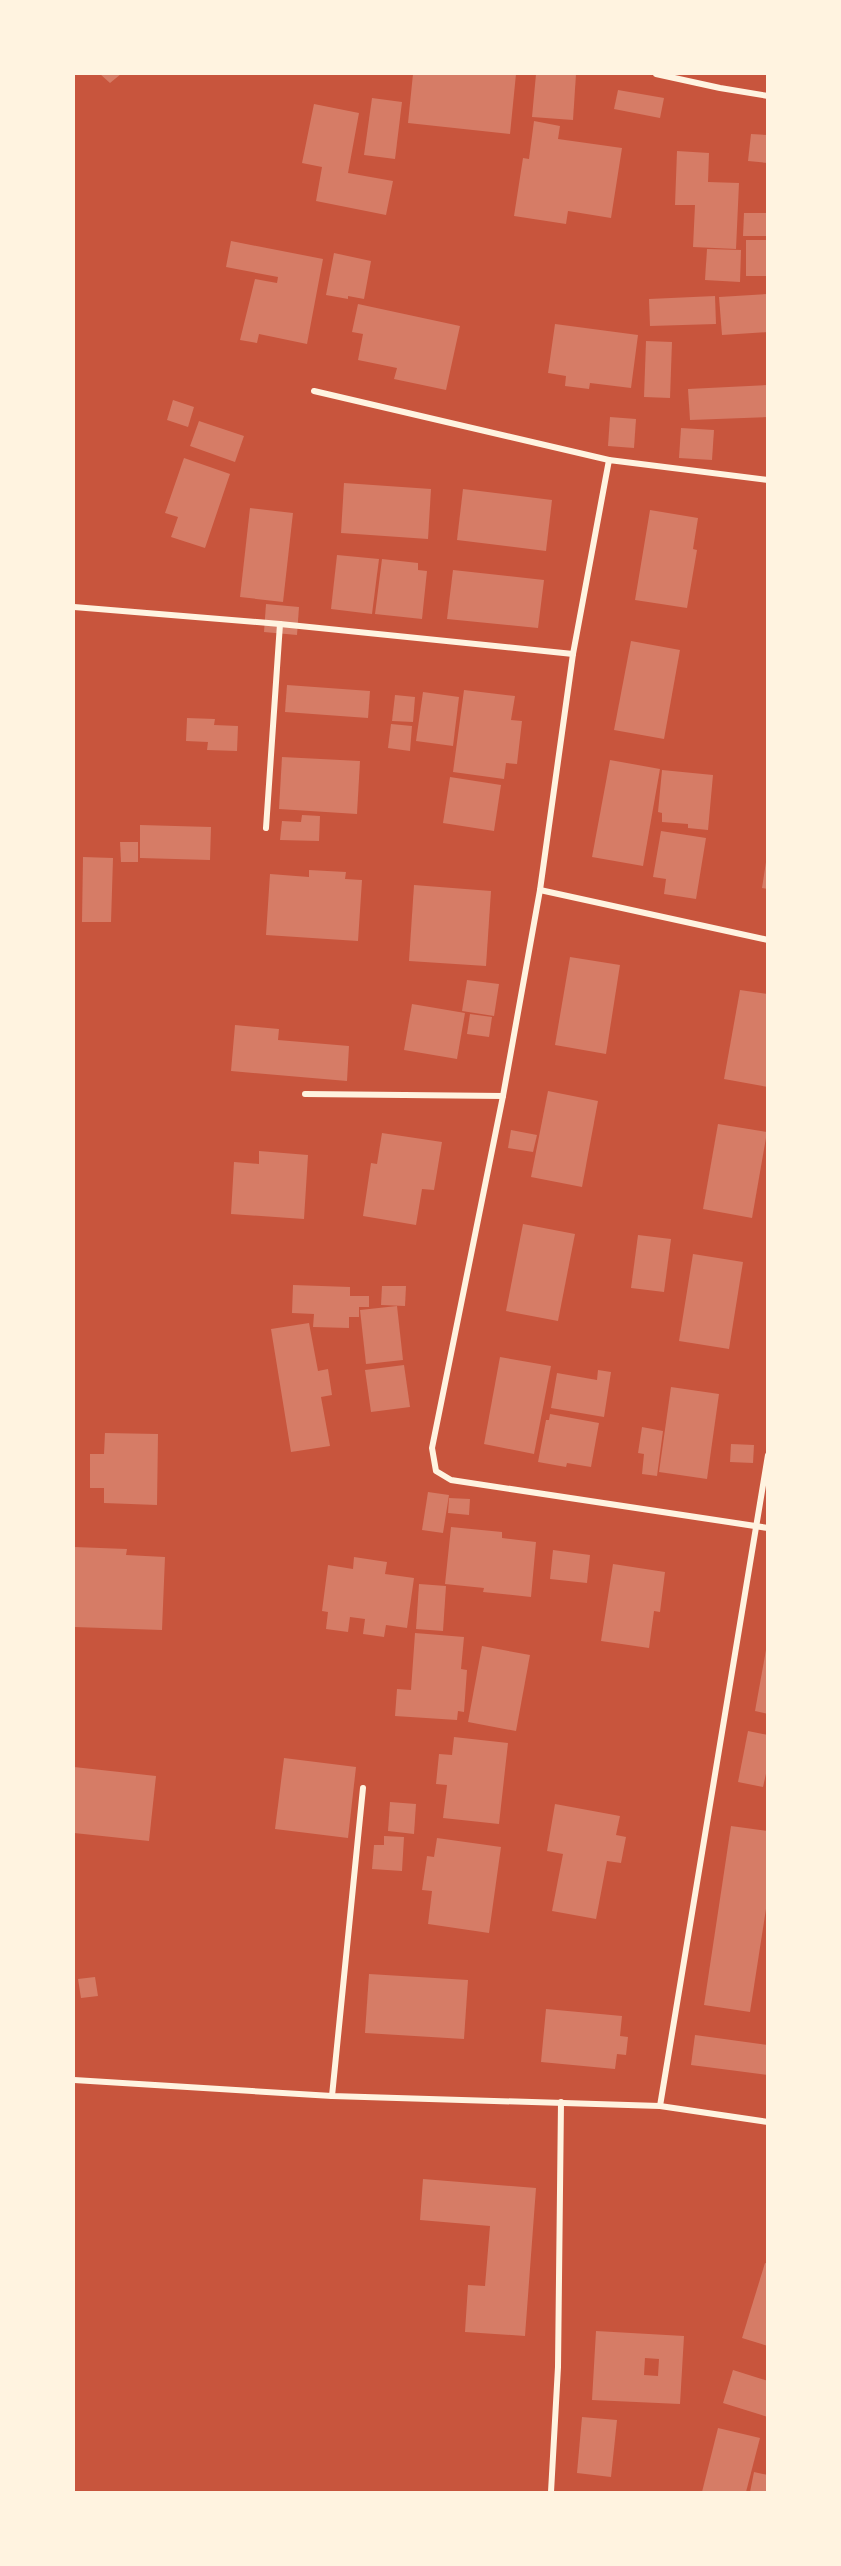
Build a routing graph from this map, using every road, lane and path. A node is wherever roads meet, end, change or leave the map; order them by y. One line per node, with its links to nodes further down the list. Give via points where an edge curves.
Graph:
1 (656, 74): 2 (street)
2 (768, 96)
3 (314, 391): 4 (street)
4 (609, 460): 5 (street); 8 (street)
5 (768, 480)
6 (74, 607): 7 (street)
7 (280, 624): 8 (street); 9 (street)
8 (573, 654): 10 (street)
9 (266, 828)
10 (540, 890): 11 (street); 13 (street)
11 (768, 940)
12 (305, 1094): 13 (street)
13 (503, 1096): 15 (street, via 432,1448 436,1470 451,1480)
14 (768, 1455): 15 (street)
15 (755, 1527): 16 (street); 21 (street)
16 (768, 1528)
17 (363, 1788): 19 (street)
18 (74, 2080): 19 (street)
19 (332, 2096): 20 (street)
20 (561, 2102): 21 (street); 23 (street, via 558,2367)
21 (660, 2106): 22 (street)
22 (768, 2122)
23 (551, 2493)

